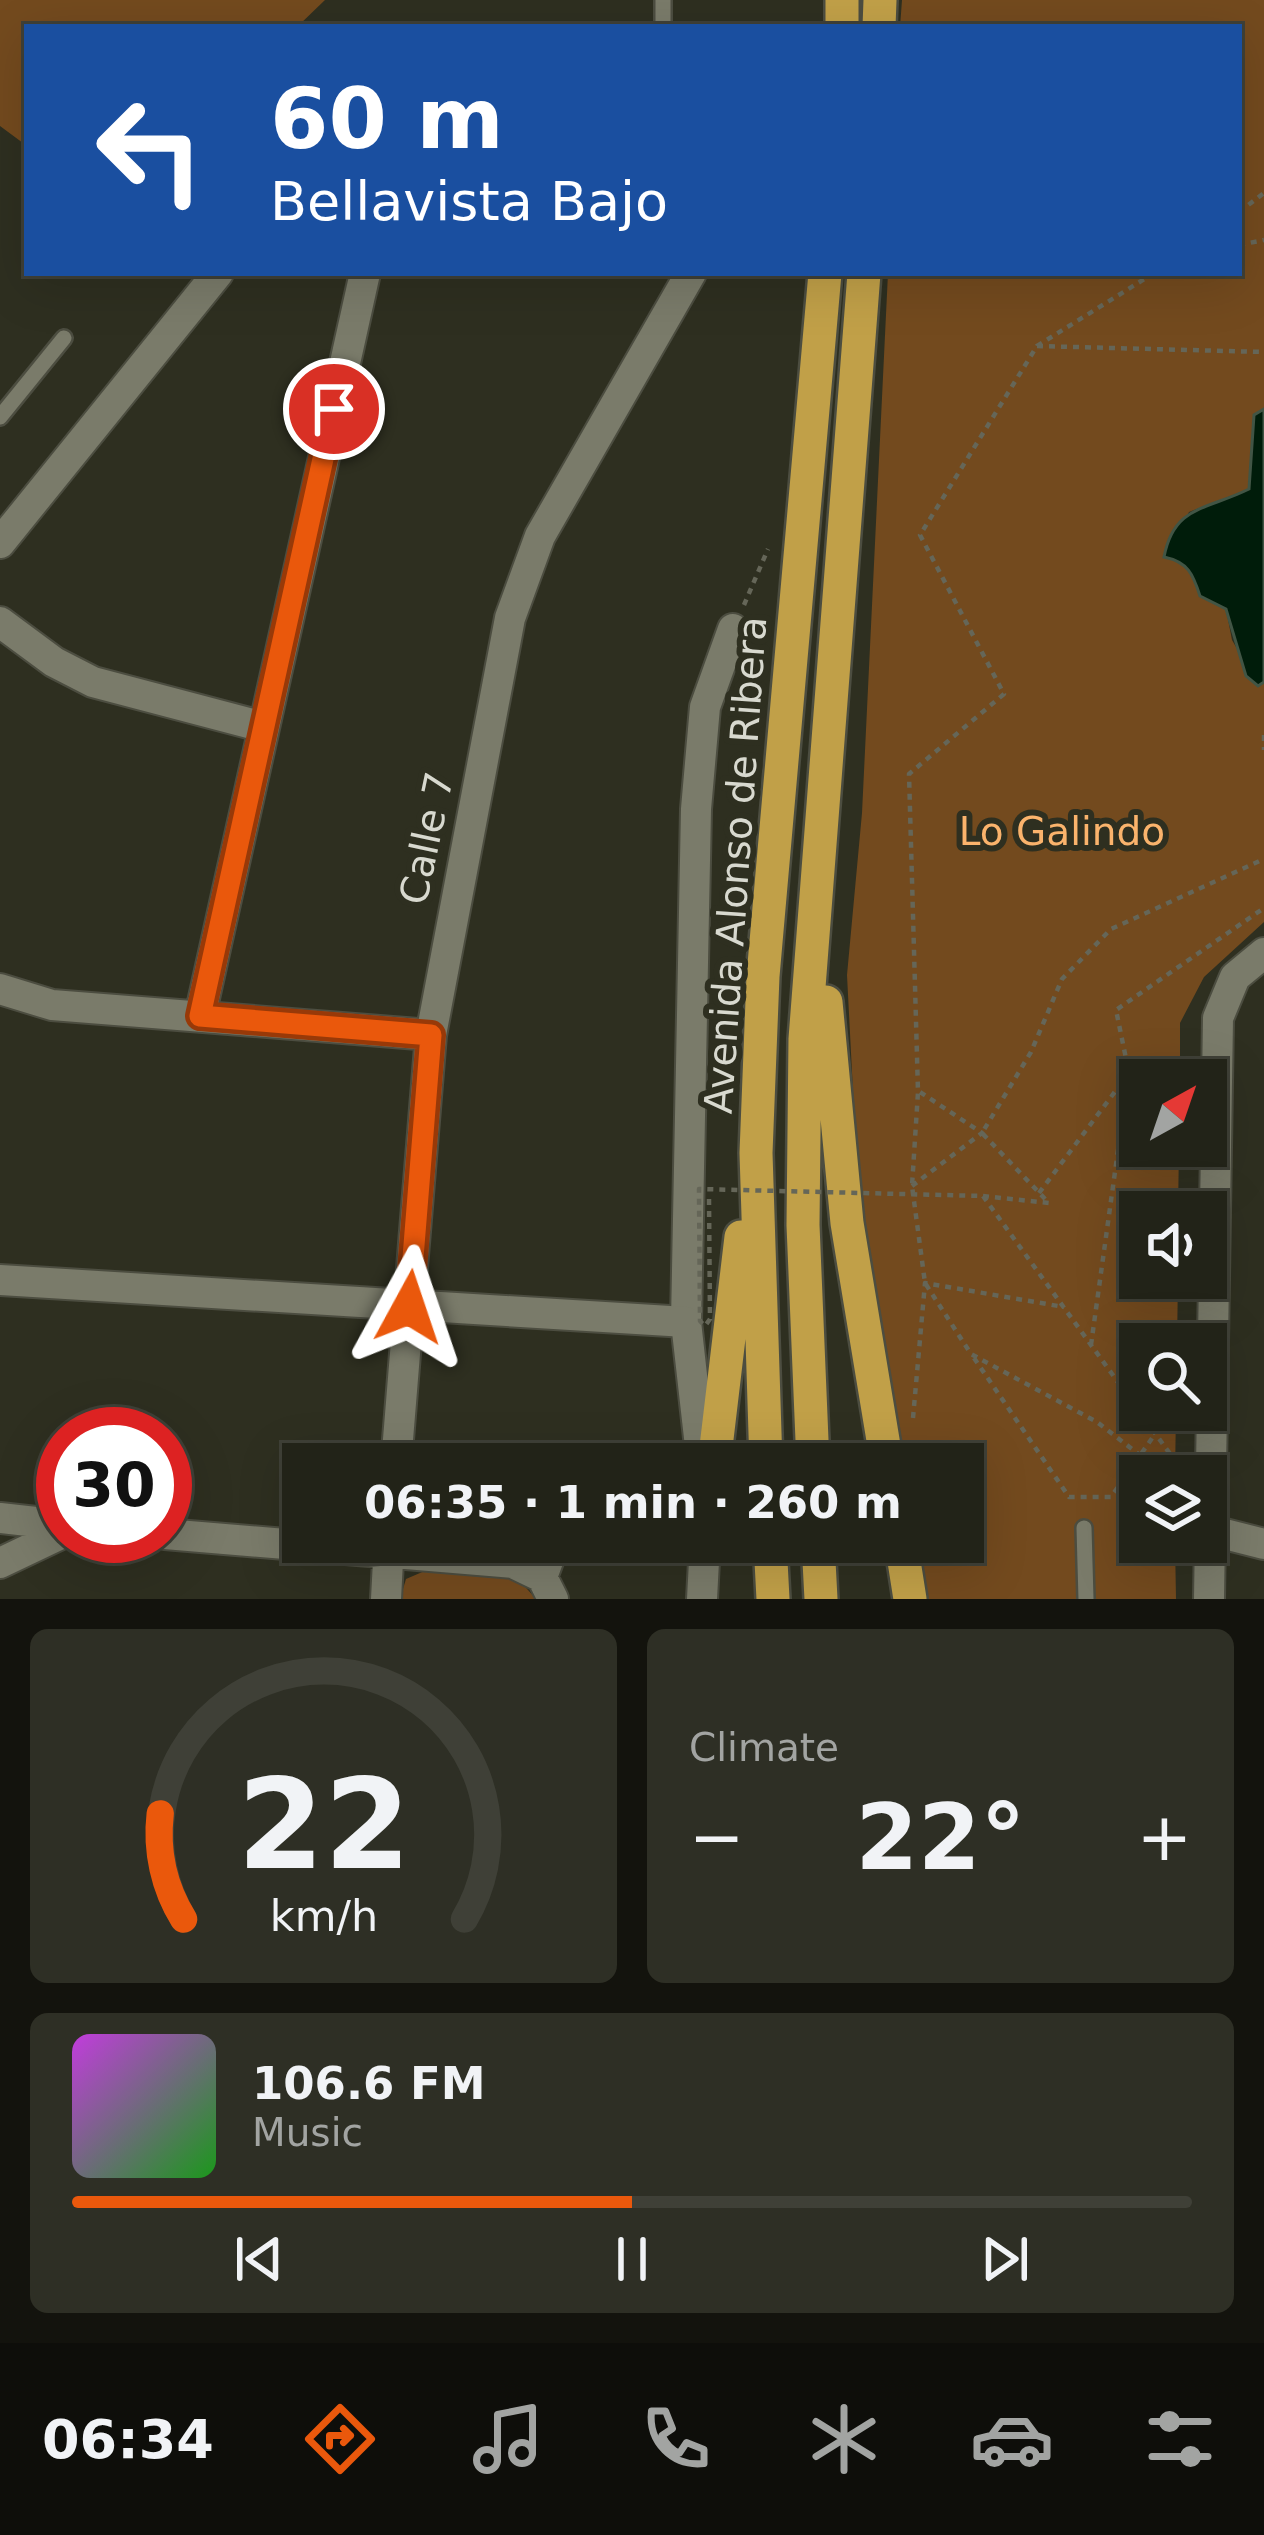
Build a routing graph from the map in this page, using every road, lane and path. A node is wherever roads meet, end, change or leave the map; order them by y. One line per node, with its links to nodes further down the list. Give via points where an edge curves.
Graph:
1 (215, 276): 11 (street)
2 (364, 276): 14 (street)
3 (689, 276): 23 (street, Calle 7, via 548,522 517,594)
4 (825, 276): 29 (highway, Avenida Alonso de Ribera, via 763,976)
5 (864, 276): 17 (highway)
6 (1149, 276): 8 (path)
7 (64, 338): 10 (lane)
8 (1036, 346): 9 (path); 26 (path, via 920,535 1004,694 909,774)
9 (1264, 352)
10 (0, 417)
11 (5, 526)
12 (0, 622): 14 (street, via 93,682)
13 (734, 629): 38 (street, Avenida Alonso de Ribera, via 705,706 696,809)
14 (264, 728): 22 (street)
15 (1264, 735): 16 (path)
16 (1264, 750)
17 (820, 851): 47 (highway, via 803,1125); 48 (highway, via 836,1130)
18 (1264, 859): 27 (path, via 1111,928 1062,979 1031,1052)
19 (1264, 908): 24 (path, via 1116,1010)
20 (1264, 953): 51 (street, via 1228,989 1217,1033)
21 (0, 989): 22 (street, via 52,1005)
22 (200, 1016): 23 (street)
23 (431, 1035): 36 (street, Calle 7)
24 (1126, 1059)
25 (1119, 1085): 31 (path)
26 (918, 1092): 27 (path); 30 (path)
27 (982, 1133): 30 (path); 31 (path)
28 (1119, 1144): 39 (path)
29 (756, 1153): 45 (highway); 46 (highway, Avenida Alonso de Ribera)
30 (912, 1186): 35 (path)
31 (1039, 1193): 32 (path, via 1049,1203)
32 (983, 1196): 33 (path, bridge, via 699,1189 705,1326); 37 (path)
33 (709, 1199)
34 (0, 1280): 36 (street)
35 (925, 1283): 37 (path); 40 (path); 41 (path)
36 (409, 1307): 38 (street); 43 (street, Calle 7)
37 (1064, 1307): 39 (path)
38 (686, 1322): 44 (street, Avenida Alonso de Ribera)
39 (1091, 1345): 42 (path)
40 (971, 1354): 49 (path, via 1097,1422); 52 (path, via 1070,1496 1111,1497)
41 (913, 1419)
42 (1155, 1434): 49 (path); 50 (path)
43 (397, 1443)
44 (700, 1443)
45 (717, 1443)
46 (765, 1443)
47 (812, 1443)
48 (884, 1443)
49 (1140, 1455)
50 (1170, 1455)
51 (1210, 1455)
52 (1119, 1485)
53 (0, 1518): 54 (street)
54 (36, 1524)
55 (1084, 1528): 75 (lane)
56 (1227, 1535): 60 (street)
57 (192, 1536): 58 (street)
58 (282, 1541)
59 (36, 1544): 61 (street)
60 (1264, 1544)
61 (0, 1563)
62 (387, 1563): 70 (street)
63 (513, 1563): 69 (street)
64 (704, 1563): 71 (street)
65 (771, 1563): 72 (highway)
66 (819, 1563): 73 (highway)
67 (905, 1563): 74 (highway)
68 (1209, 1563): 76 (street)
69 (547, 1588)
70 (386, 1599)
71 (702, 1599)
72 (773, 1599)
73 (821, 1599)
74 (910, 1599)
75 (1086, 1599)
76 (1209, 1599)

